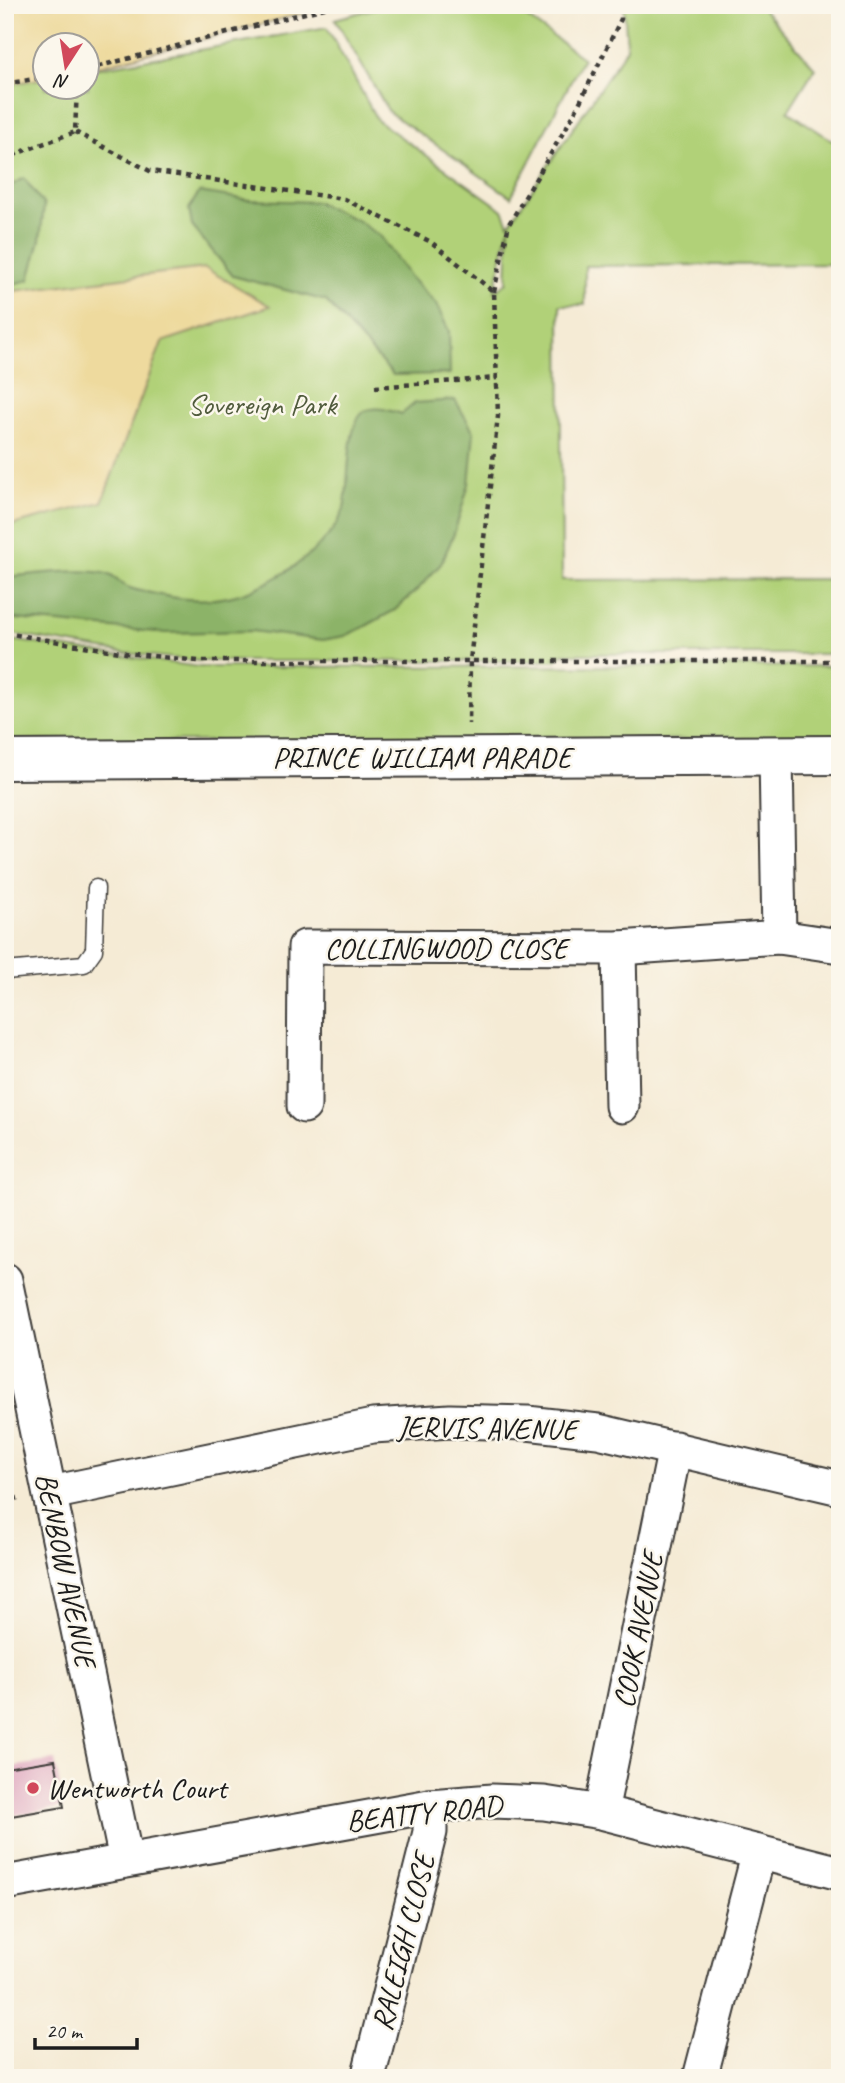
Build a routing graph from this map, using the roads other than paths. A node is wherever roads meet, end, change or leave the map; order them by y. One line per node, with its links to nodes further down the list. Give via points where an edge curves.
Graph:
1 (776, 755): 2 (street, PRINCE WILLIAM PARADE); 3 (street, PRINCE WILLIAM PARADE); 5 (street)
2 (840, 755)
3 (5, 760)
4 (96, 888): 8 (lane, via 94,950 84,964)
5 (779, 937): 6 (street, COLLINGWOOD CLOSE); 7 (street, COLLINGWOOD CLOSE)
6 (840, 946)
7 (619, 948): 9 (street, COLLINGWOOD CLOSE, via 305,947); 10 (street)
8 (5, 971)
9 (303, 1106)
10 (621, 1106)
11 (5, 1280): 12 (street, BENBOW AVENUE)
12 (9, 1316): 15 (street, BENBOW AVENUE)
13 (675, 1448): 14 (street, JERVIS AVENUE); 15 (street, JERVIS AVENUE, via 598,1431 527,1423 386,1425); 17 (street, COOK AVENUE)
14 (840, 1488)
15 (51, 1493): 19 (street, BENBOW AVENUE)
16 (430, 1806): 17 (street, BEATTY ROAD, via 492,1801); 19 (street, BEATTY ROAD); 22 (street, RALEIGH CLOSE, via 430,1832)
17 (601, 1812): 18 (street, BEATTY ROAD)
18 (758, 1852): 20 (street, BEATTY ROAD); 23 (street)
19 (126, 1860): 21 (street, BEATTY ROAD)
20 (840, 1873)
21 (5, 1883)
22 (368, 2078)
23 (700, 2078)

